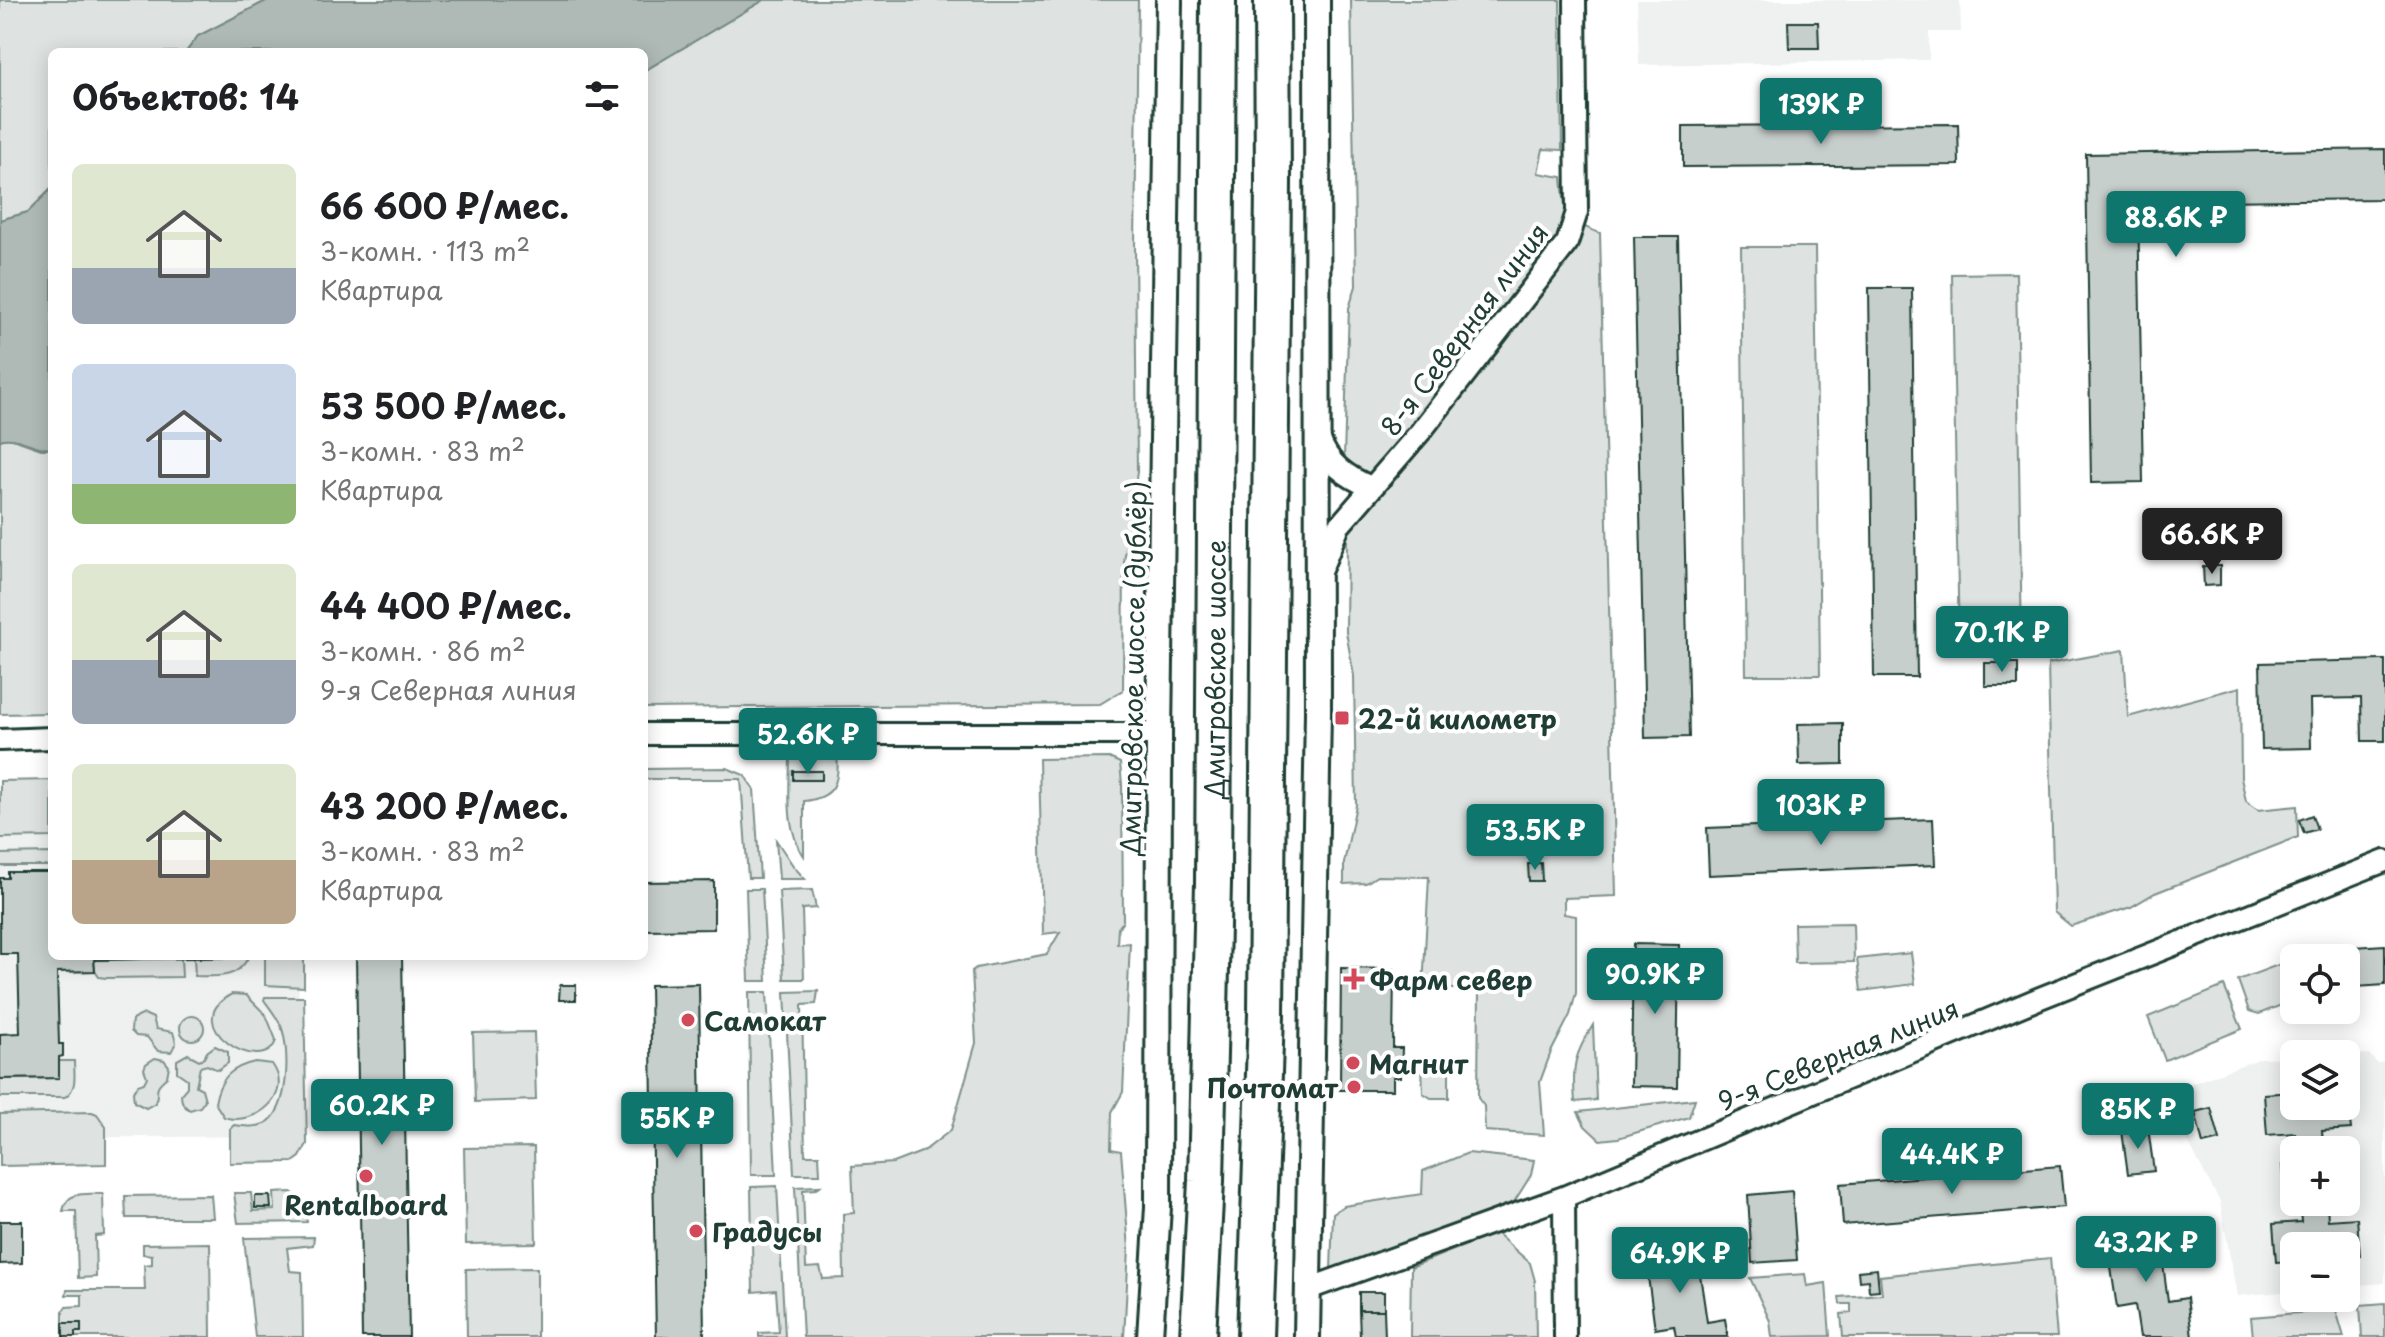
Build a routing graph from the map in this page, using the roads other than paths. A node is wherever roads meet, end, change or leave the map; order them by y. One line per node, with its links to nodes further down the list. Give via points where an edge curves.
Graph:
1 (1169, 0): 10 (street, Дмитровское шоссе (дублёр))
2 (1218, 0): 17 (highway, Дмитровское шоссе, via 1213,883)
3 (1272, 0): 18 (highway, Дмитровское шоссе, via 1267,884)
4 (1317, 0): 6 (street)
5 (1575, 0): 7 (street, 8-я Северная линия, via 1577,212 1567,243)
6 (1317, 430): 7 (street, via 1324,453 1353,480); 8 (street)
7 (1371, 487): 8 (street, 8-я Северная линия, via 1339,526)
8 (1317, 580): 15 (street)
9 (648, 734): 10 (street)
10 (1159, 734): 16 (street, Дмитровское шоссе (дублёр), via 1158,1207)
11 (48, 738): 12 (street)
12 (0, 740)
13 (2385, 861): 14 (street, 9-я Северная линия)
14 (1564, 1197): 15 (street, 9-я Северная линия); 20 (street)
15 (1308, 1289): 19 (street)
16 (1150, 1337)
17 (1198, 1337)
18 (1255, 1337)
19 (1307, 1337)
20 (1565, 1337)

